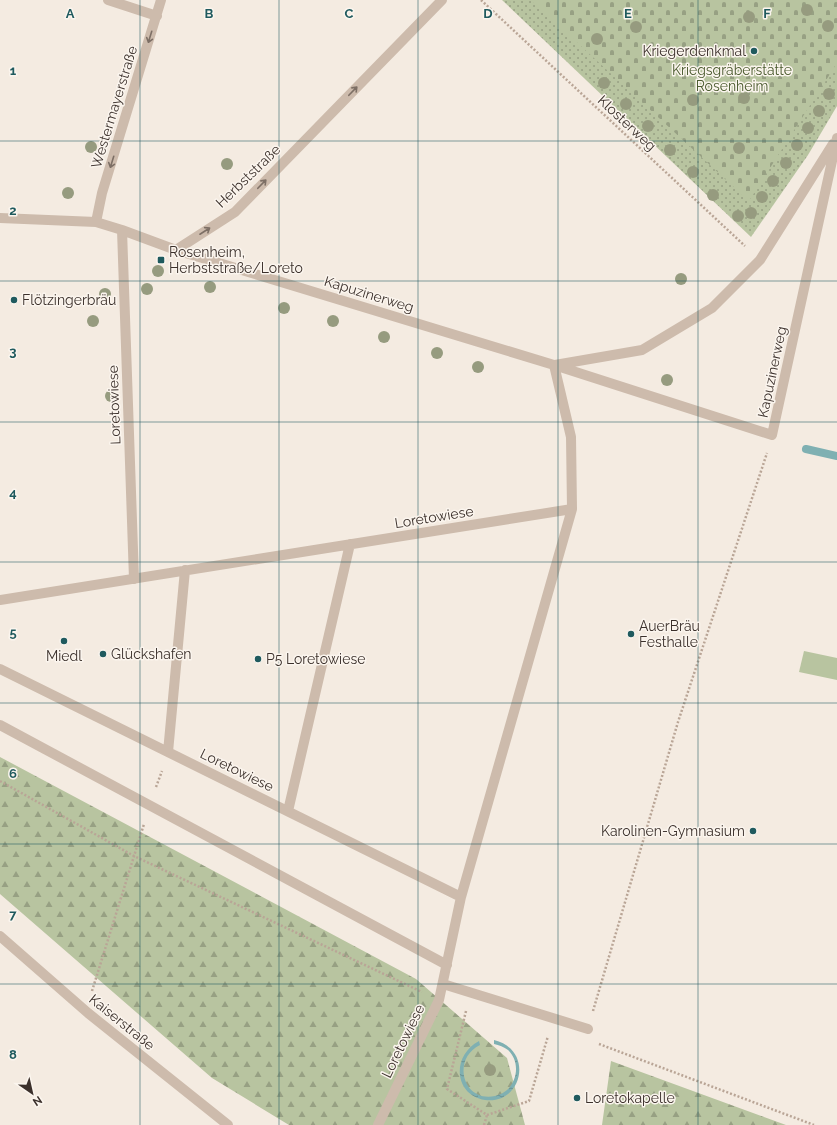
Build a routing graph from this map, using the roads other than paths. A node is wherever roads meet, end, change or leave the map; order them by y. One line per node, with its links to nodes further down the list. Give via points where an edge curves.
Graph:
1 (108, 0): 4 (street)
2 (161, 0): 4 (street, Westermayerstraße)
3 (442, 0): 9 (street, Herbststraße, one-way to 3, via 235,212)
4 (157, 16): 7 (street, Westermayerstraße, one-way to 7, via 102,193)
5 (837, 138): 10 (street, Kapuzinerweg, via 760,260 712,308 642,350); 10 (street, Kapuzinerweg, via 772,435)
6 (0, 218): 7 (street)
7 (96, 222): 8 (street)
8 (122, 230): 9 (street); 14 (street, Loretowiese)
9 (176, 250): 10 (street, Kapuzinerweg)
10 (554, 365): 11 (street, Loretowiese, via 570,436)
11 (572, 509): 12 (street, Loretowiese); 20 (street, Loretowiese)
12 (350, 544): 13 (street, Loretowiese); 19 (street)
13 (185, 570): 14 (street, Loretowiese); 18 (street)
14 (134, 579): 15 (street, Loretowiese)
15 (0, 600)
16 (0, 669): 18 (street, Loretowiese)
17 (0, 725): 22 (street)
18 (168, 752): 19 (street, Loretowiese)
19 (288, 811): 20 (street, Loretowiese)
20 (461, 897): 22 (street, Loretowiese)
21 (0, 936): 25 (street, Kaiserstraße, via 88,1013)
22 (447, 964): 23 (street, Loretowiese)
23 (443, 984): 24 (street); 26 (street, Loretowiese, via 439,1000)
24 (588, 1029)
25 (225, 1124)
26 (378, 1125)

